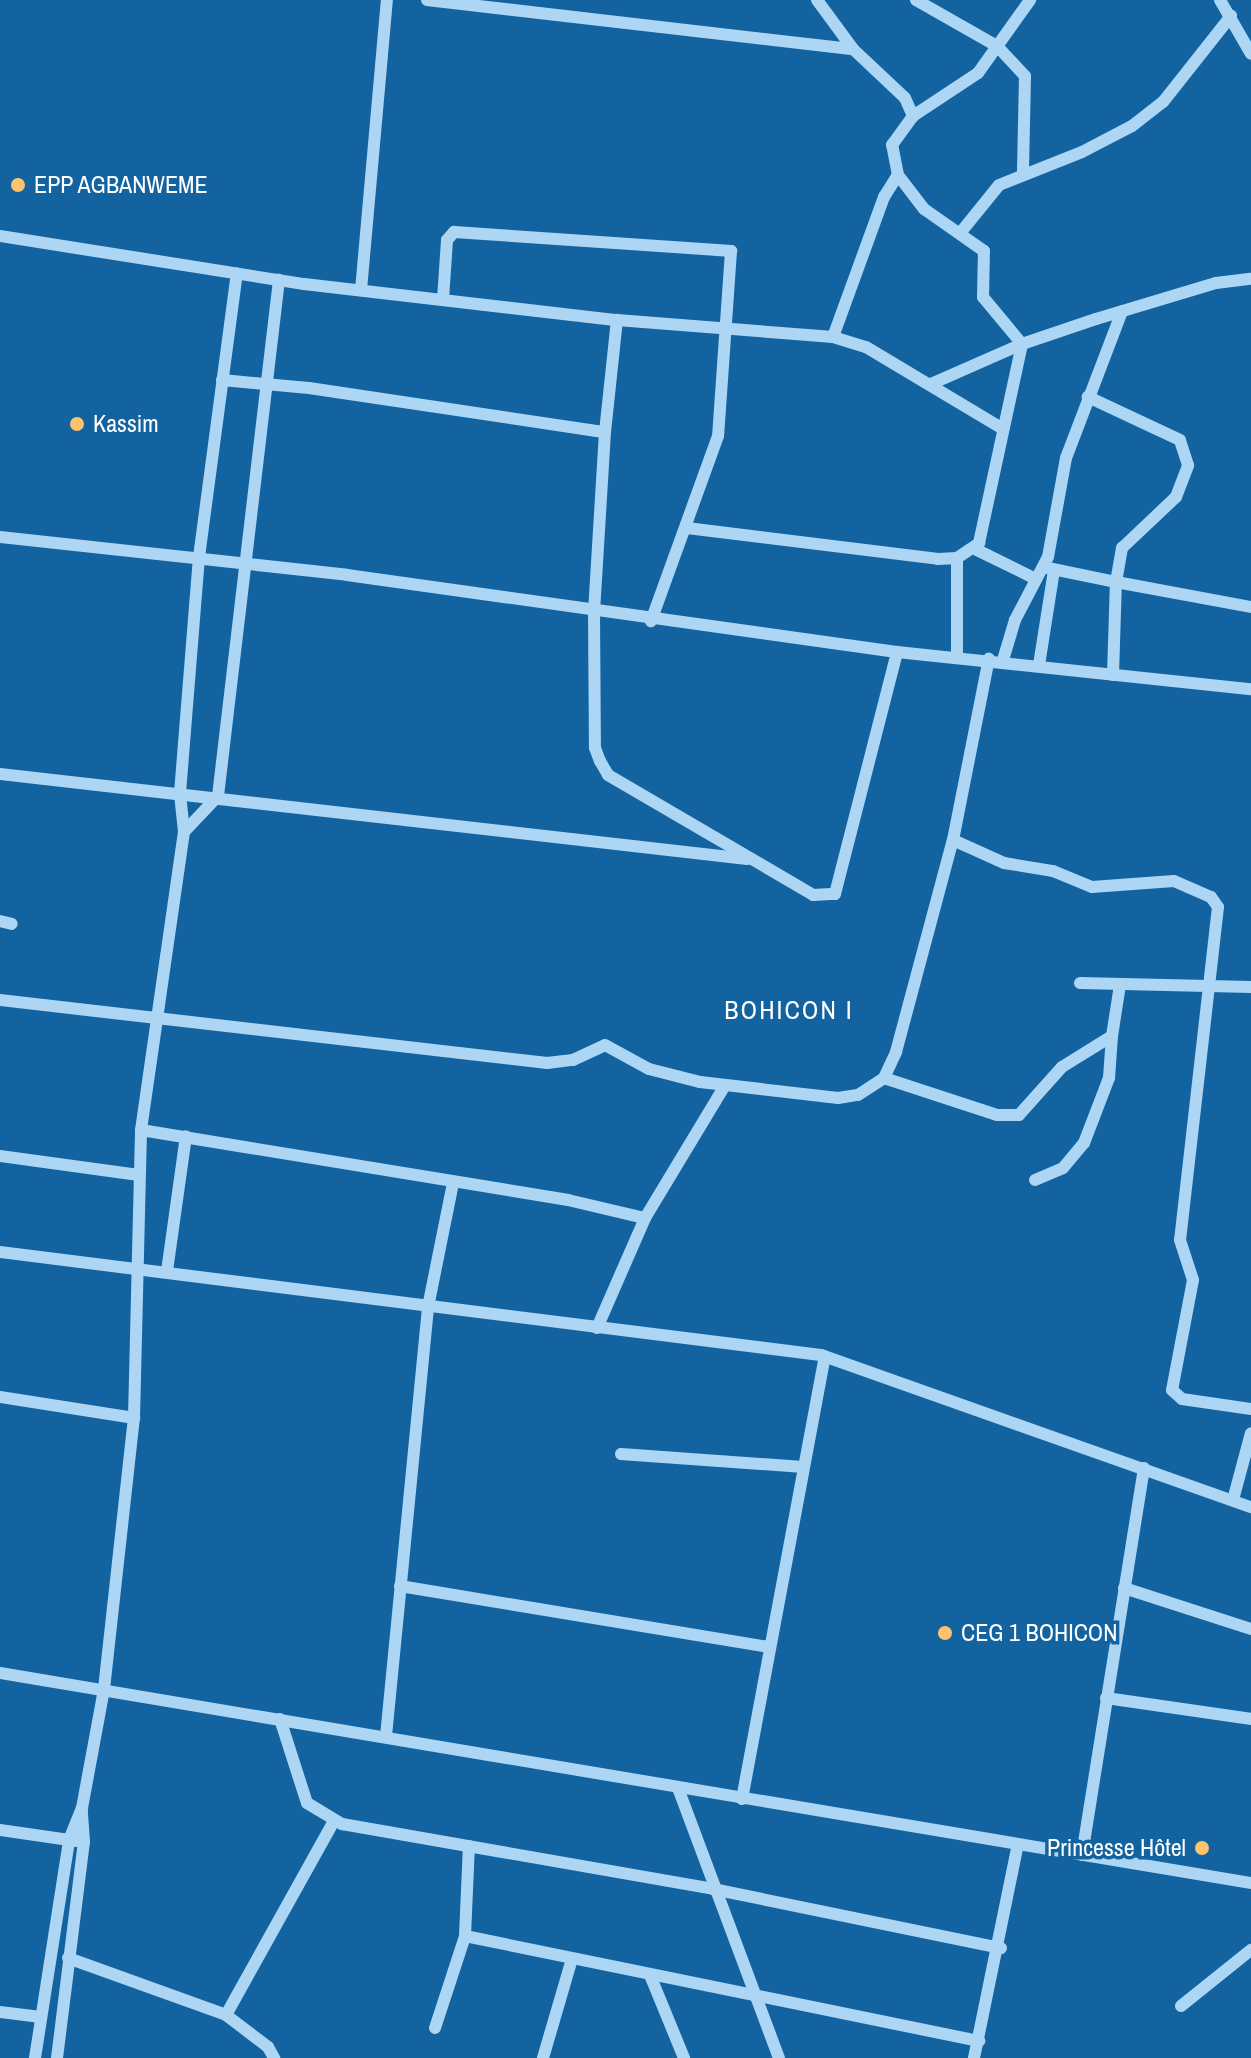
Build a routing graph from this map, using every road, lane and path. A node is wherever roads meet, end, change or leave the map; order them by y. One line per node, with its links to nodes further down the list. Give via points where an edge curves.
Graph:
1 (387, 0): 21 (street)
2 (427, 0): 9 (street)
3 (817, 0): 9 (street)
4 (916, 0): 8 (street)
5 (1030, 0): 8 (street)
6 (1220, 0): 7 (street)
7 (1231, 16): 10 (street); 12 (street, via 1163,102 1132,126 1082,152)
8 (997, 46): 11 (street, via 970,80); 12 (street, via 1025,76)
9 (853, 49): 11 (street, via 905,98)
10 (1251, 54)
11 (913, 116): 13 (street, via 892,145)
12 (1023, 171): 14 (street, via 999,185)
13 (898, 175): 14 (street, via 924,209); 26 (street, via 884,197)
14 (961, 232): 27 (street, via 985,254 983,297)
15 (0, 236): 16 (street)
16 (237, 274): 18 (street); 28 (street)
17 (1251, 279): 19 (street)
18 (279, 280): 21 (street); 30 (street)
19 (1216, 283): 20 (street); 23 (street)
20 (1251, 289)
21 (361, 290): 22 (street)
22 (443, 299): 24 (street); 25 (street, via 447,240 454,232 727,248 732,253)
23 (1122, 311): 27 (street); 31 (street)
24 (617, 320): 25 (street); 33 (street)
25 (726, 328): 26 (street); 34 (street, via 718,436)
26 (833, 337): 29 (street, via 866,347)
27 (1022, 344): 29 (street); 32 (street)
28 (222, 380): 30 (street); 37 (street)
29 (931, 384): 32 (street)
30 (266, 385): 33 (street); 39 (street)
31 (1088, 397): 40 (street, via 1066,458); 42 (street, via 1163,429 1180,440 1189,458 1176,497 1122,548)
32 (1003, 429): 36 (street)
33 (605, 432): 44 (street)
34 (687, 528): 38 (street); 45 (street)
35 (0, 537): 37 (street)
36 (975, 549): 38 (street); 41 (street)
37 (199, 557): 39 (street); 53 (street)
38 (957, 558): 47 (street)
39 (246, 563): 44 (street); 54 (street)
40 (1048, 568): 41 (street); 42 (street); 49 (street)
41 (1036, 579): 48 (street)
42 (1116, 582): 43 (street); 50 (street)
43 (1251, 607)
44 (594, 613): 45 (street); 57 (street, via 595,748 608,775)
45 (651, 621): 46 (street)
46 (897, 652): 47 (street); 57 (street, via 835,894 813,895)
47 (957, 656): 48 (street)
48 (996, 660): 49 (street); 56 (street)
49 (1039, 665): 50 (street)
50 (1113, 675): 51 (street)
51 (1251, 689)
52 (0, 774): 53 (street)
53 (180, 793): 54 (street); 55 (street)
54 (218, 796): 55 (street); 57 (street)
55 (184, 832): 63 (street)
56 (953, 840): 60 (street, via 1004,863 1053,871 1092,887 1174,881 1211,897 1220,919); 65 (street, via 930,934)
57 (754, 860)
58 (1080, 983): 59 (street)
59 (1120, 985): 60 (street); 64 (street)
60 (1207, 986): 61 (street); 81 (street, via 1204,1057 1180,1240 1193,1280 1172,1394)
61 (1251, 987)
62 (0, 1000): 63 (street)
63 (153, 1020): 66 (street, via 547,1063 573,1060 605,1045 649,1069); 67 (street)
64 (1112, 1036): 65 (street, via 1072,1058 1013,1117); 71 (street, via 1109,1078 1084,1143 1063,1168)
65 (884, 1078): 66 (street, via 871,1090 838,1098)
66 (724, 1087): 73 (street)
67 (141, 1130): 68 (street); 70 (street)
68 (186, 1136): 72 (street); 76 (street)
69 (0, 1156): 70 (street)
70 (139, 1175): 75 (street)
71 (1035, 1180)
72 (453, 1183): 73 (street); 77 (street)
73 (645, 1218): 78 (street)
74 (0, 1252): 75 (street)
75 (140, 1269): 76 (street); 82 (street)
76 (167, 1271): 77 (street)
77 (428, 1307): 78 (street); 89 (street)
78 (597, 1328): 79 (street)
79 (825, 1357): 85 (street); 86 (street)
80 (0, 1397): 82 (street)
81 (1251, 1409)
82 (134, 1418): 94 (street)
83 (1251, 1433): 87 (street)
84 (621, 1454): 85 (street)
85 (804, 1467): 92 (street)
86 (1144, 1468): 87 (street); 90 (street)
87 (1233, 1500): 88 (street)
88 (1251, 1507)
89 (400, 1586): 92 (street); 98 (street)
90 (1124, 1588): 91 (street); 95 (street)
91 (1251, 1629)
92 (770, 1647): 100 (street)
93 (0, 1673): 94 (street)
94 (104, 1689): 96 (street); 101 (street)
95 (1106, 1698): 97 (street); 108 (street)
96 (280, 1719): 98 (street); 102 (street, via 307,1803)
97 (1251, 1719)
98 (386, 1736): 99 (street)
99 (678, 1788): 100 (street); 110 (street)
100 (742, 1799): 106 (street)
101 (82, 1808): 104 (street); 105 (street)
102 (334, 1821): 107 (street); 120 (street)
103 (0, 1830): 104 (street)
104 (69, 1840): 105 (street); 121 (street)
105 (84, 1842): 114 (street)
106 (1018, 1844): 108 (street); 112 (street)
107 (469, 1846): 110 (street); 111 (street)
108 (1082, 1855): 109 (street)
109 (1251, 1883)
110 (713, 1889): 112 (street); 117 (street)
111 (465, 1936): 115 (street); 122 (street)
112 (1001, 1948): 123 (street)
113 (1251, 1950): 118 (street)
114 (68, 1958): 120 (street); 126 (street)
115 (572, 1959): 116 (street); 128 (street)
116 (650, 1975): 117 (street); 124 (street)
117 (756, 1996): 123 (street); 129 (street)
118 (1181, 2006)
119 (0, 2012): 121 (street)
120 (226, 2015): 127 (street, via 268,2047)
121 (41, 2017): 125 (street)
122 (435, 2028)
123 (979, 2041): 130 (street)
124 (683, 2057)
125 (35, 2058)
126 (57, 2058)
127 (274, 2058)
128 (543, 2058)
129 (779, 2058)
130 (974, 2058)

